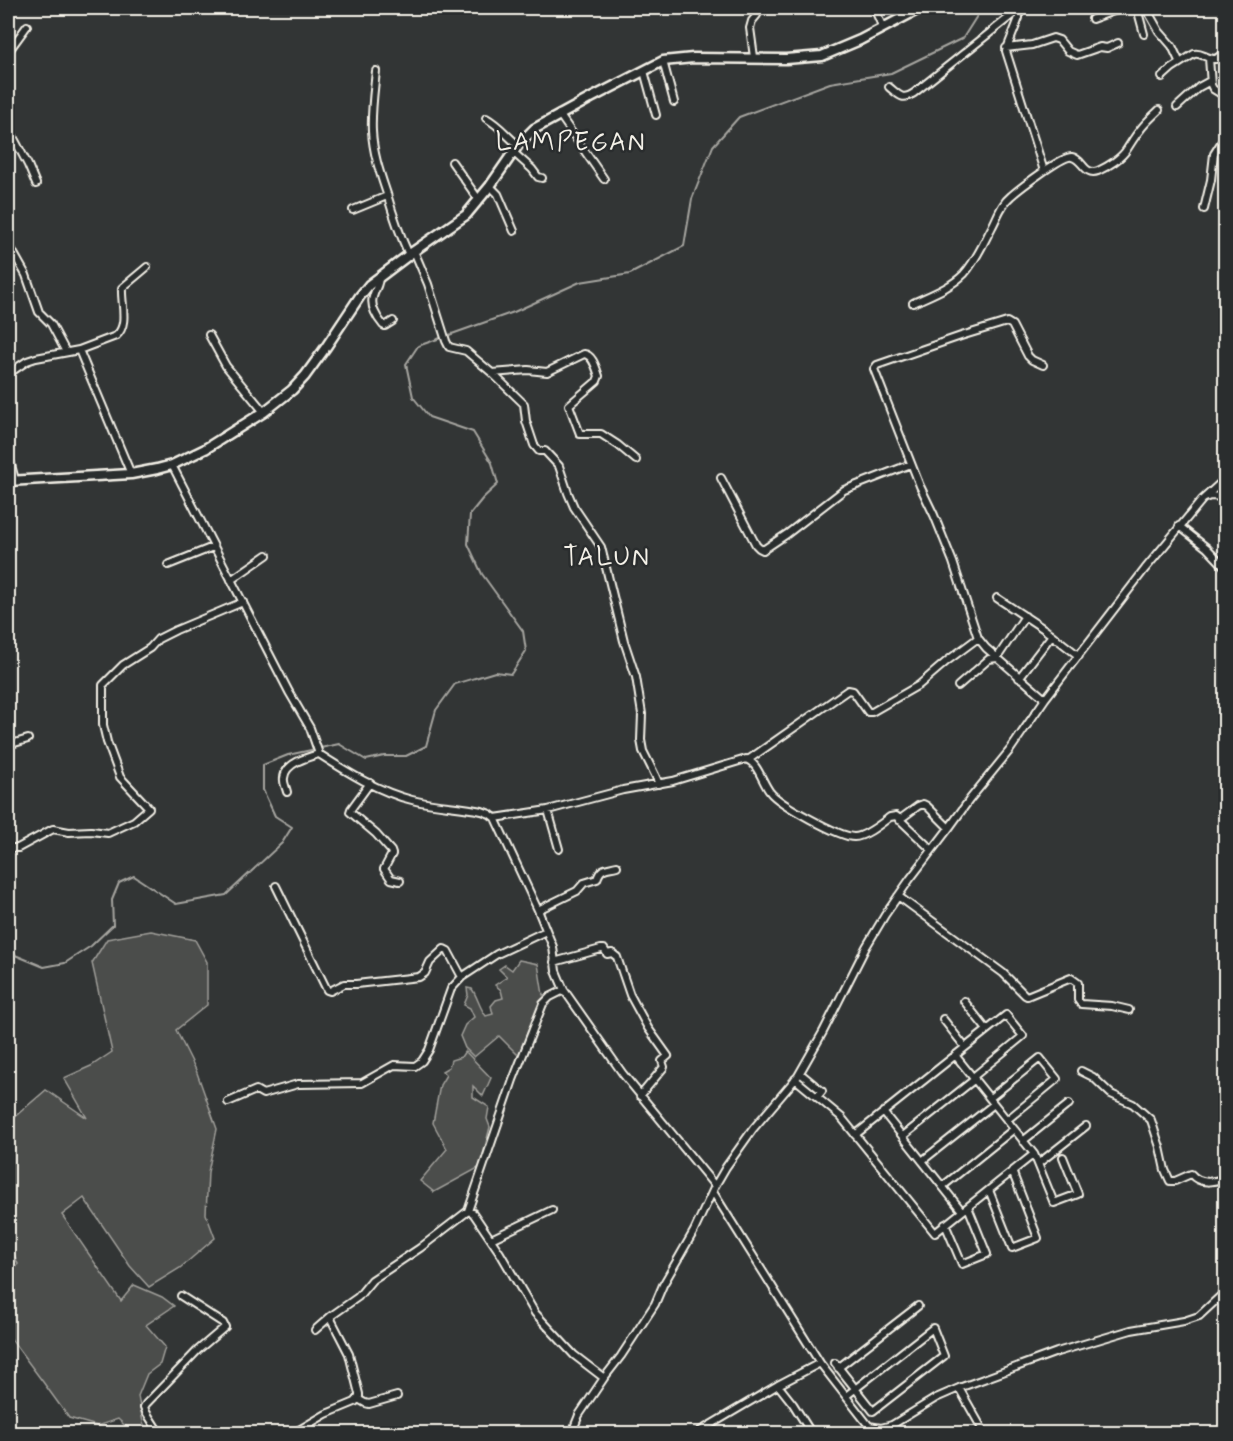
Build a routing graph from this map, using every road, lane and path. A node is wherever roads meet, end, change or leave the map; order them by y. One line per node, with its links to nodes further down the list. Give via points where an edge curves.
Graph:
1 (756, 8): 17 (street, via 750,28)
2 (874, 8): 11 (street)
3 (921, 8): 11 (main road)
4 (1019, 8): 14 (street, via 1017,26); 25 (street, via 908,97)
5 (1125, 8): 8 (street)
6 (1137, 8): 12 (street)
7 (1146, 8): 20 (street)
8 (1111, 10): 9 (street)
9 (1092, 19)
10 (27, 26): 16 (street)
11 (884, 28): 17 (main road, via 822,56)
12 (1144, 34)
13 (1118, 43): 14 (street, via 1077,55 1053,38)
14 (1006, 48): 39 (street)
15 (1226, 51): 18 (street, via 1216,59)
16 (8, 52)
17 (754, 57): 19 (main road)
18 (1209, 58): 20 (street, via 1196,53); 24 (street)
19 (663, 61): 22 (main road); 27 (street)
20 (1180, 63): 23 (street)
21 (376, 71): 44 (street, via 372,132)
22 (644, 71): 31 (main road); 32 (street)
23 (1162, 77)
24 (1210, 81): 26 (street, via 1213,89); 28 (street)
25 (889, 87)
26 (1226, 97)
27 (674, 102)
28 (1177, 107)
29 (1159, 110): 39 (street, via 1127,150 1102,169 1089,171 1071,156)
30 (8, 114): 34 (street)
31 (559, 114): 37 (main road, via 534,129); 41 (street)
32 (656, 115)
33 (486, 118): 37 (street, via 498,126)
34 (8, 120)
35 (8, 127): 42 (street)
36 (1226, 135): 46 (street, via 1214,154)
37 (515, 148): 40 (street); 43 (main road)
38 (452, 162): 45 (street)
39 (1044, 171): 53 (street, via 1004,203 964,274)
40 (542, 178)
41 (604, 179)
42 (36, 184)
43 (490, 186): 45 (main road); 48 (street, via 499,196)
44 (387, 196): 47 (street); 50 (street, via 400,236)
45 (479, 200): 50 (main road, via 462,219)
46 (1204, 209)
47 (353, 210)
48 (514, 231)
49 (8, 243): 57 (street, via 26,275 39,312 51,324)
50 (411, 253): 52 (main road); 59 (street, via 428,284 450,348 462,349)
51 (147, 267): 56 (street, via 122,289 120,333)
52 (379, 277): 54 (street, via 372,304 383,325); 61 (main road, via 360,296 305,376)
53 (913, 303)
54 (393, 321)
55 (209, 335): 61 (street, via 226,366)
56 (79, 350): 57 (street); 66 (street)
57 (66, 352): 60 (street, via 36,358)
58 (1043, 365): 64 (street, via 1030,359 1007,322 876,366)
59 (492, 373): 63 (street, via 547,372 588,355 599,378 569,405 580,434 601,434); 93 (street, via 524,404 534,445 559,466 574,507 601,547 636,677 642,751)
60 (8, 374)
61 (264, 412): 65 (main road)
62 (8, 453): 69 (street)
63 (636, 460)
64 (911, 464): 67 (street, via 844,490 763,550 756,545); 82 (street, via 953,562)
65 (172, 465): 66 (main road); 73 (street)
66 (131, 474): 69 (main road)
67 (721, 478)
68 (1226, 478): 71 (street)
69 (11, 481)
70 (1224, 497): 71 (street)
71 (1202, 500): 72 (street)
72 (1179, 526): 76 (street); 83 (street)
73 (213, 547): 75 (street); 77 (street)
74 (267, 555): 77 (street)
75 (168, 565)
76 (1226, 568)
77 (231, 580): 79 (street)
78 (997, 598): 80 (street)
79 (243, 602): 90 (street, via 310,728); 99 (street, via 158,639 103,685 103,724 120,777 149,808 134,821 108,833 53,829 18,848)
80 (1025, 616): 81 (street); 84 (street)
81 (1052, 635): 83 (street); 85 (street)
82 (978, 638): 84 (street); 91 (street, via 919,685 872,712 848,690)
83 (1079, 656): 87 (street)
84 (997, 658): 85 (street); 86 (street, via 989,658)
85 (1019, 678): 87 (street)
86 (958, 686)
87 (1045, 699): 98 (street)
88 (28, 739): 89 (street)
89 (8, 745)
90 (318, 752): 92 (street); 94 (street, via 286,771)
91 (748, 760): 93 (street); 97 (street, via 777,799 837,831 855,837 890,817)
92 (370, 783): 96 (street, via 410,800 476,810); 103 (street, via 350,812 391,851 384,869 391,879)
93 (658, 784): 95 (street)
94 (287, 792)
95 (548, 810): 96 (street); 100 (street)
96 (495, 818): 106 (street)
97 (899, 820): 98 (street, via 923,804); 101 (street)
98 (949, 828): 101 (street)
99 (8, 848)
100 (559, 849)
101 (932, 850): 105 (street)
102 (617, 866): 106 (street, via 601,870 597,879)
103 (400, 881)
104 (276, 886): 109 (street, via 328,991 344,984 419,977 444,948)
105 (898, 896): 112 (street, via 1003,973 1025,996 1069,978 1078,984 1081,1004); 118 (street, via 866,947)
106 (538, 910): 107 (street)
107 (546, 931): 108 (street); 109 (street)
108 (555, 962): 110 (street); 121 (street, via 602,949 617,957 634,1003 668,1056 662,1061 664,1067)
109 (462, 977): 124 (street, via 451,989 429,1050 415,1066 394,1065 362,1083 298,1084 263,1094 255,1090)
110 (564, 990): 121 (street); 144 (street, via 543,1004)
111 (964, 1001): 114 (street)
112 (1129, 1010)
113 (943, 1019): 115 (street)
114 (987, 1030): 115 (street); 119 (street, via 1006,1015 1023,1036)
115 (965, 1047): 116 (street)
116 (955, 1055): 119 (street); 126 (street)
117 (1081, 1071): 138 (street, via 1151,1120 1170,1181 1191,1174 1206,1183)
118 (800, 1073): 120 (street); 122 (street, via 822,1091)
119 (974, 1078): 123 (street); 131 (street)
120 (795, 1079): 122 (street); 140 (street, via 743,1142)
121 (640, 1096): 140 (street)
122 (817, 1097): 130 (street, via 842,1117)
123 (992, 1101): 127 (street); 127 (street, via 1040,1058 1052,1072 1057,1080); 135 (street)
124 (228, 1102)
125 (1069, 1104): 132 (street)
126 (884, 1112): 130 (street); 131 (street)
127 (1007, 1120): 129 (street)
128 (1086, 1126): 136 (street)
129 (1014, 1129): 132 (street); 139 (street)
130 (855, 1135): 145 (street, via 934,1233)
131 (903, 1136): 135 (street)
132 (1023, 1141): 133 (street)
133 (1034, 1154): 136 (street); 137 (street)
134 (1063, 1157): 136 (street, via 1078,1194 1054,1203)
135 (922, 1161): 139 (street)
136 (1039, 1163)
137 (1012, 1171): 141 (street); 141 (street, via 1038,1238 1012,1248)
138 (1226, 1178)
139 (942, 1186): 142 (street)
140 (714, 1189): 152 (street); 153 (street, via 655,1304)
141 (989, 1190): 142 (street)
142 (965, 1209): 145 (street); 145 (street, via 987,1254 962,1264)
143 (552, 1210): 146 (street)
144 (468, 1211): 146 (street); 150 (street, via 372,1280 358,1297)
145 (945, 1224)
146 (491, 1239): 153 (street, via 535,1313 574,1355)
147 (1226, 1291): 155 (street, via 1199,1317 1096,1340)
148 (181, 1296): 160 (street, via 225,1327 144,1407)
149 (918, 1306): 156 (street, via 837,1366)
150 (331, 1316): 151 (street); 159 (street, via 349,1354)
151 (315, 1330)
152 (820, 1363): 154 (street); 158 (street)
153 (604, 1378): 162 (street, via 579,1415)
154 (778, 1384): 163 (street); 164 (street)
155 (959, 1388): 158 (street, via 881,1428 869,1426); 165 (street)
156 (855, 1389): 156 (street, via 873,1411 944,1356 933,1328); 158 (street)
157 (397, 1396): 159 (street, via 369,1404)
158 (846, 1396)
159 (358, 1399): 161 (street)
160 (160, 1434)
161 (292, 1434)
162 (574, 1434)
163 (695, 1434)
164 (812, 1434)
165 (985, 1434)

